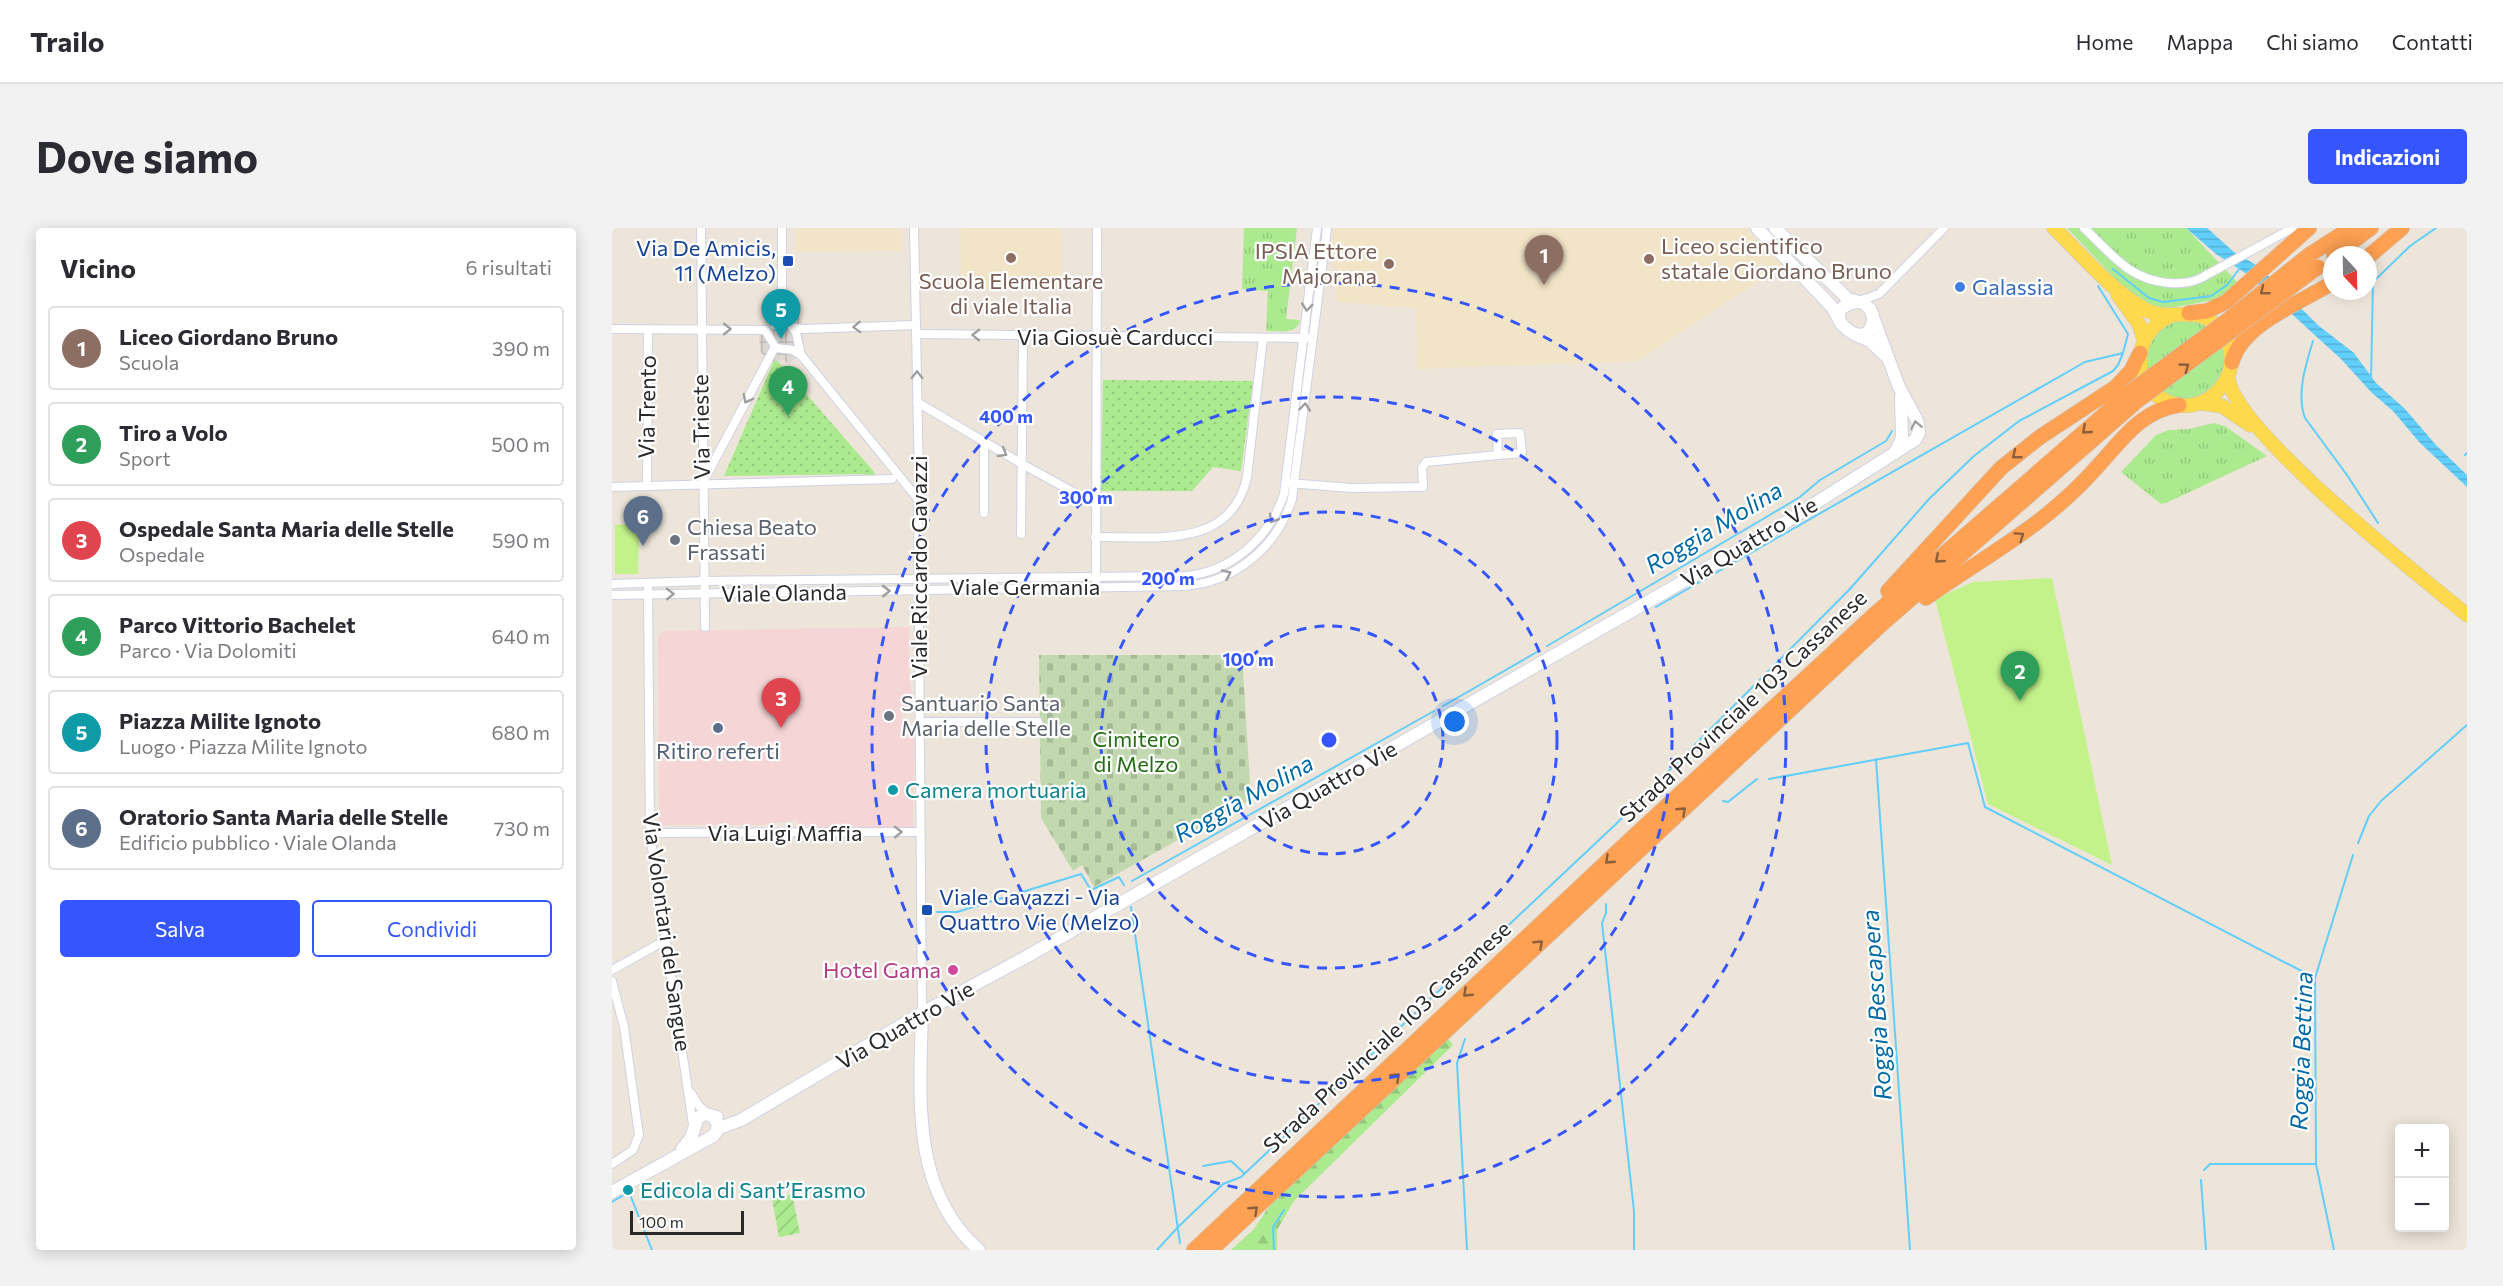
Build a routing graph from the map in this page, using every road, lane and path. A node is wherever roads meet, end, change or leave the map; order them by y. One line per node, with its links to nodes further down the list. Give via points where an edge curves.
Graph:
1 (700, 228): 32 (street, Via Trieste)
2 (782, 228): 24 (street)
3 (914, 228): 33 (street, Viale Riccardo Gavazzi)
4 (1097, 228): 38 (street)
5 (1317, 228): 40 (street, Viale Germania, one-way to 40)
6 (1327, 228): 41 (street, Viale Germania)
7 (1757, 228): 29 (street, via 1832,307)
8 (1775, 228): 23 (street, via 1835,288)
9 (1944, 228): 23 (street, via 1879,294)
10 (2054, 228): 21 (main road)
11 (2084, 228): 12 (street, via 2131,272 2151,281 2187,283)
12 (2293, 228)
13 (2309, 228): 26 (highway, via 2226,303)
14 (2351, 228): 20 (highway, Strada Provinciale 103 Cassanese)
15 (2371, 228): 17 (highway, Strada Provinciale 103 Cassanese)
16 (2402, 228): 18 (highway)
17 (2347, 246)
18 (2377, 249)
19 (2323, 259): 20 (highway, Strada Provinciale 103 Cassanese)
20 (2314, 261): 49 (highway, Strada Provinciale 103 Cassanese, bridge)
21 (2108, 281): 27 (main road, via 2147,311); 42 (main road, via 2139,324)
22 (2323, 288): 47 (highway, via 2255,329 2244,339)
23 (1856, 302): 25 (street, via 1865,304); 29 (street, via 1843,309)
24 (783, 308): 28 (street); 34 (street)
25 (1872, 312): 35 (street, via 1869,328); 46 (street)
26 (2189, 313): 27 (main road); 47 (main road, via 2209,319 2224,333)
27 (2173, 315): 42 (main road, via 2156,324)
28 (775, 325): 34 (street, via 782,323); 37 (street)
29 (1842, 325): 35 (street)
30 (612, 329): 31 (street)
31 (648, 329): 32 (street); 60 (street, Via Trento)
32 (700, 329): 37 (street, one-way to 37, via 759,329); 59 (street, Via Trieste)
33 (916, 329): 34 (street, Via Giosuè Carducci, one-way to 34); 36 (street, Via Giosuè Carducci, one-way to 33); 50 (street, Viale Riccardo Gavazzi, one-way to 33)
34 (793, 330): 44 (street, via 794,344); 45 (street)
35 (1853, 334): 46 (street, via 1873,343)
36 (1023, 336): 38 (street, Via Giosuè Carducci); 56 (street)
37 (769, 337): 43 (street)
38 (1097, 337): 39 (street, Via Giosuè Carducci); 63 (street)
39 (1263, 338): 40 (street, Via Giosuè Carducci); 66 (street, via 1247,477 1232,509 1215,525 1192,534)
40 (1303, 338): 41 (street, Via Giosuè Carducci); 58 (street, Viale Germania)
41 (1314, 338): 58 (street, Viale Germania, one-way to 41)
42 (2142, 346): 52 (main road, via 2139,363 2146,383 2160,398); 84 (highway, one-way to 84, via 2129,375 2001,468 1894,585 1676,787)
43 (775, 347): 44 (street); 59 (street, one-way to 59)
44 (786, 350): 45 (street)
45 (801, 355): 62 (street)
46 (1890, 362): 88 (street, Via Quattro Vie, via 1899,387 1903,417 1902,438 1894,454 1770,532 1545,662)
47 (2232, 362): 48 (main road)
48 (2228, 378): 51 (main road, via 2216,395); 53 (main road, via 2235,396)
49 (2134, 397): 81 (highway, Strada Provinciale 103 Cassanese); 84 (highway, Strada Provinciale 103 Cassanese, one-way to 84, via 1866,622)
50 (917, 402): 54 (street); 62 (street, Viale Riccardo Gavazzi)
51 (2201, 403): 52 (main road); 53 (main road, via 2225,407)
52 (2179, 405): 81 (highway, one-way to 52, via 1900,616 2052,512 2146,416)
53 (2260, 430): 77 (main road, via 2326,495)
54 (984, 441): 56 (street, one-way to 56); 64 (street)
55 (1498, 455): 58 (street, via 1431,460 1424,463 1423,487 1350,488)
56 (1022, 464): 63 (street); 65 (street)
57 (892, 478): 59 (street)
58 (1291, 483): 67 (street, Viale Germania, one-way to 67, via 1268,527 1227,564 1187,576); 72 (street, Viale Germania, one-way to 58, via 1191,585 1236,570 1261,551 1279,529 1289,508)
59 (702, 485): 60 (street); 69 (street, Via Trieste)
60 (646, 486): 61 (street)
61 (612, 487)
62 (918, 500): 68 (street, Viale Riccardo Gavazzi)
63 (1095, 504): 66 (street)
64 (984, 513)
65 (1021, 534)
66 (1095, 537): 67 (street)
67 (1096, 577): 68 (street, Viale Germania); 72 (street)
68 (919, 580): 69 (street, Viale Olanda); 73 (street, Viale Riccardo Gavazzi)
69 (704, 581): 70 (street, Viale Olanda); 74 (street, Via Trieste)
70 (657, 582): 71 (street, Viale Olanda); 76 (street, via 649,586)
71 (612, 584)
72 (1096, 587): 73 (street, Viale Germania)
73 (919, 591): 74 (street, Viale Olanda, one-way to 73); 79 (street, Viale Riccardo Gavazzi)
74 (704, 594): 76 (street, Viale Olanda, one-way to 74); 78 (street, Via Trieste)
75 (612, 595): 76 (street, Viale Olanda)
76 (648, 595): 83 (street, Via Volontari del Sangue)
77 (2467, 615)
78 (705, 627)
79 (919, 722): 80 (street); 82 (street, Viale Riccardo Gavazzi)
80 (1038, 722)
81 (1759, 739): 100 (highway, Strada Provinciale 103 Cassanese, one-way to 81)
82 (920, 831): 83 (street, Via Luigi Maffia, one-way to 82); 88 (street, Viale Riccardo Gavazzi)
83 (650, 833): 85 (street, Via Volontari del Sangue)
84 (1633, 837): 99 (highway, Strada Provinciale 103 Cassanese, one-way to 99)
85 (666, 940): 86 (street); 89 (street, Via Volontari del Sangue)
86 (612, 970)
87 (612, 981): 96 (street, via 624,1027 639,1135 635,1149)
88 (922, 1013): 90 (street, Via Quattro Vie); 98 (street, via 920,1100 928,1164 951,1217)
89 (690, 1089): 91 (street, Via Volontari del Sangue, via 699,1106); 92 (street, Via Volontari del Sangue)
90 (759, 1109): 91 (street, Via Quattro Vie, via 730,1119); 93 (street, Via Quattro Vie)
91 (710, 1115): 92 (street, via 698,1117); 93 (street)
92 (694, 1127): 94 (street, via 698,1136); 95 (street, via 689,1141)
93 (717, 1129): 94 (street)
94 (707, 1139): 95 (street)
95 (675, 1157): 97 (street)
96 (612, 1164)
97 (612, 1192)
98 (979, 1250)
99 (1194, 1250)
100 (1211, 1250)

